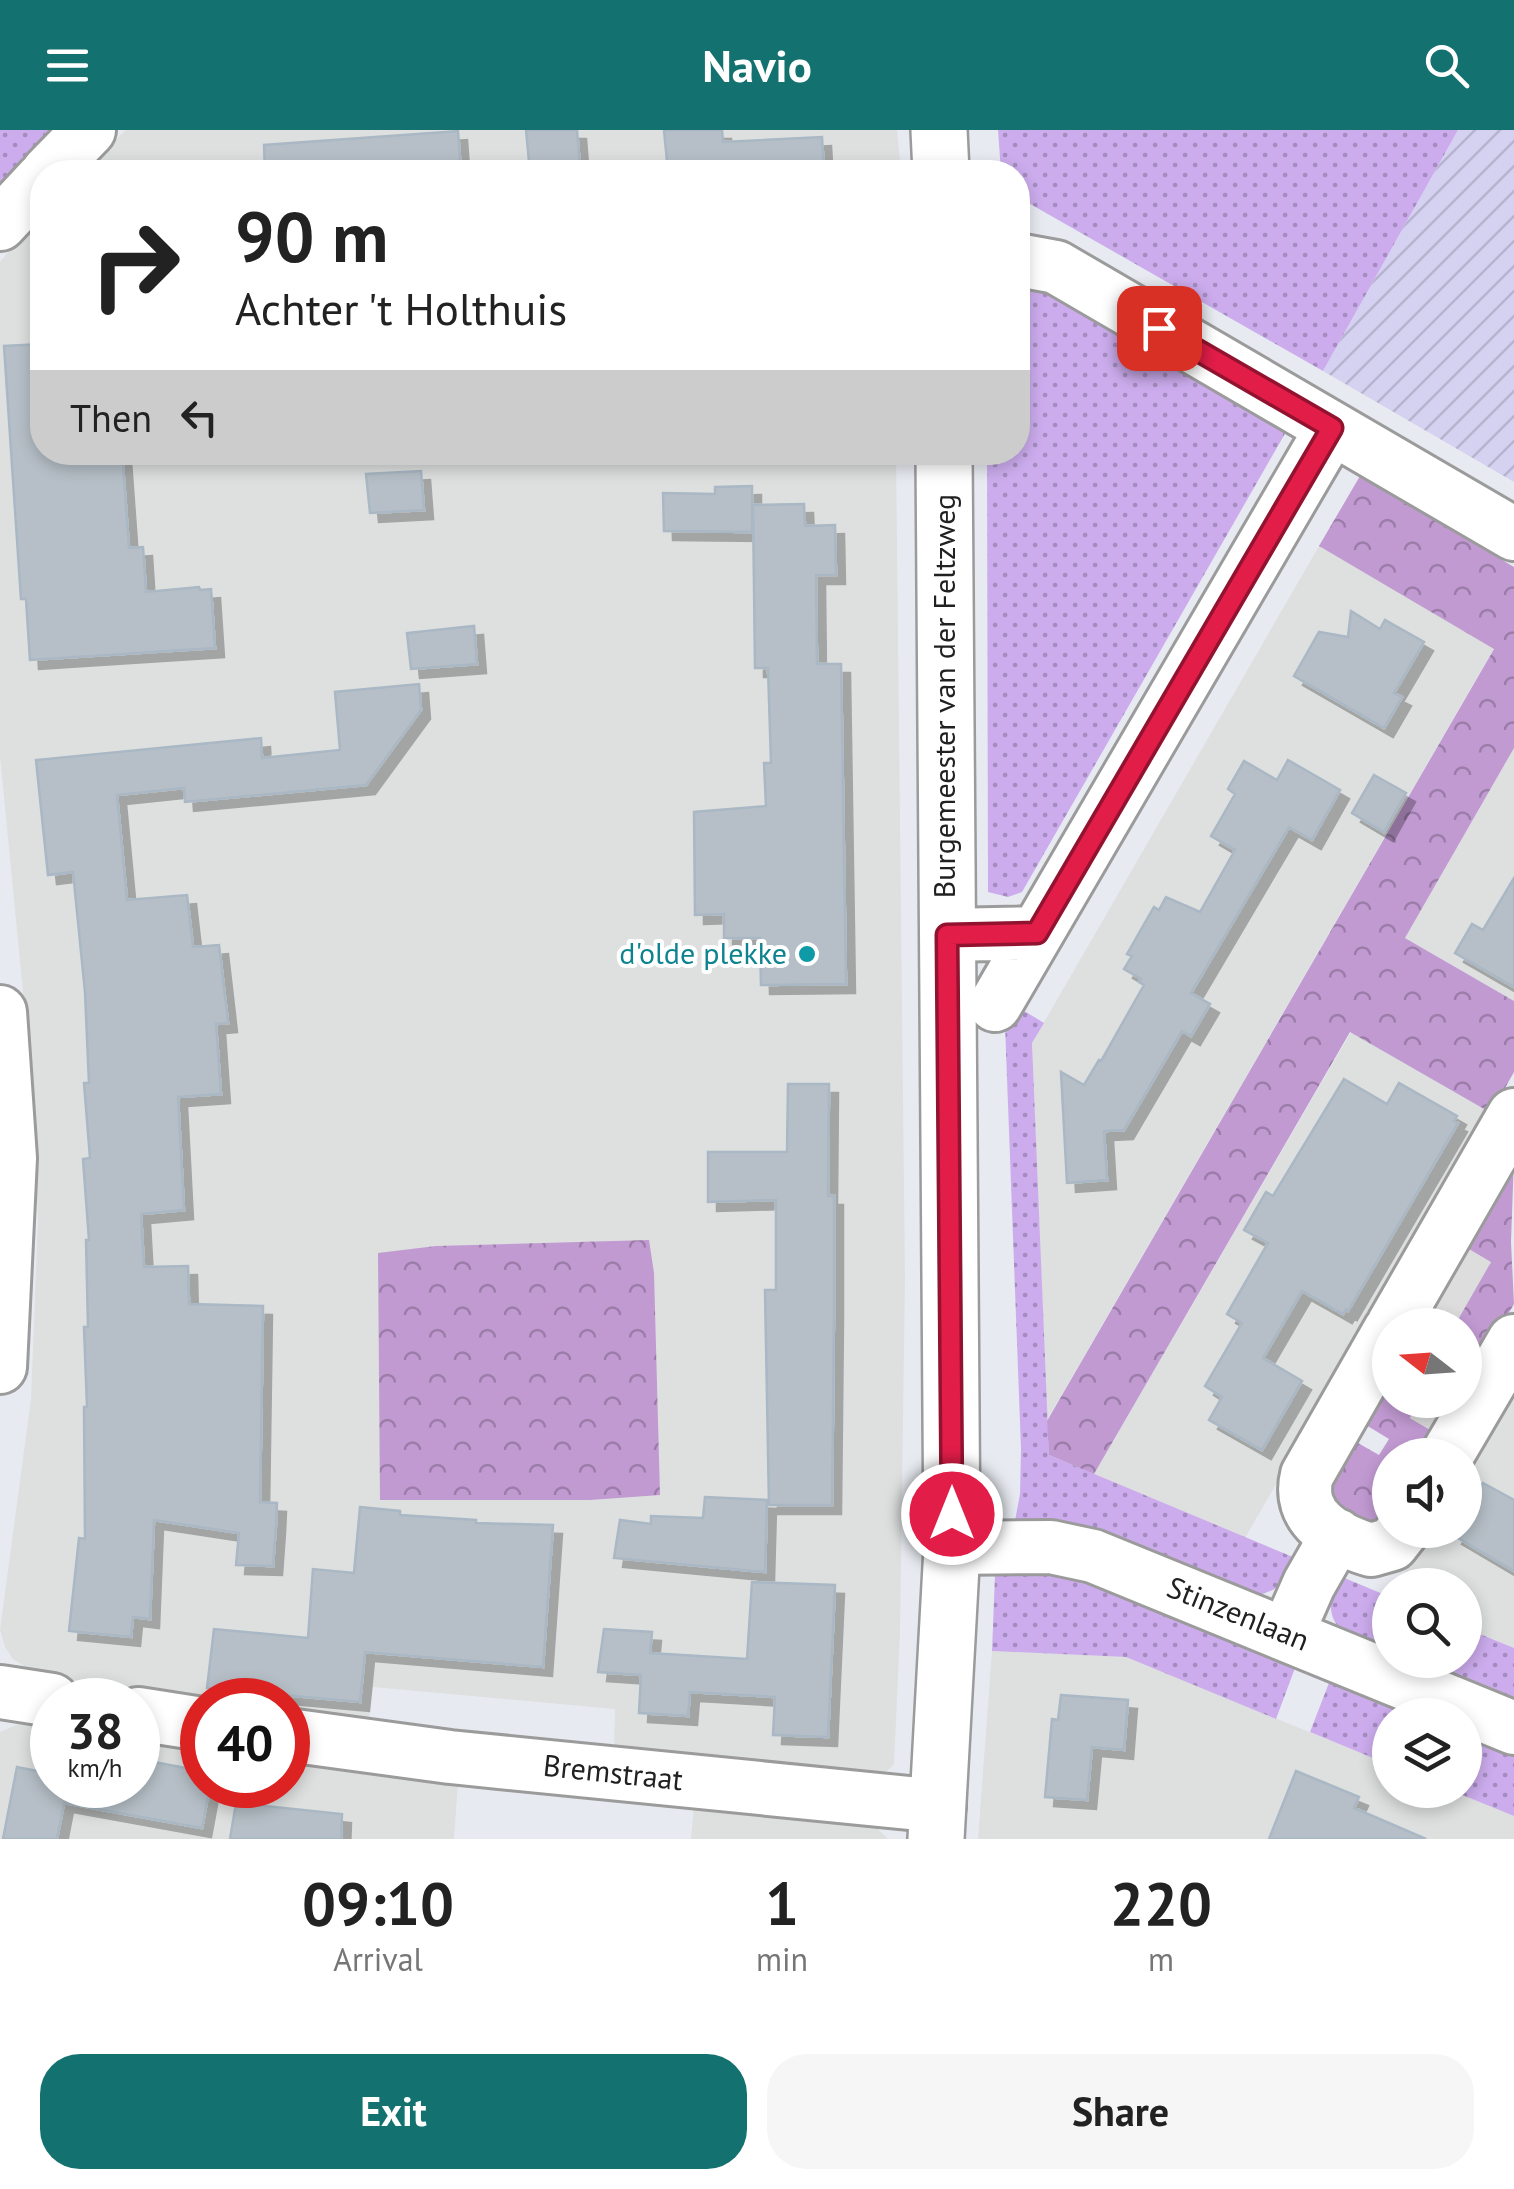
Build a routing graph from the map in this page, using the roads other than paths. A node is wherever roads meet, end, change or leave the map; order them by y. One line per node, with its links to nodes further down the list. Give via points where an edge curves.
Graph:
1 (88, 130): 3 (street)
2 (939, 130): 4 (street)
3 (59, 160)
4 (940, 160)
5 (30, 192): 6 (street)
6 (0, 224)
7 (1030, 262): 8 (street, via 1056,267)
8 (1332, 428): 10 (street); 11 (street)
9 (944, 465): 12 (street, Burgemeester van der Feltzweg)
10 (1514, 534)
11 (1037, 933): 12 (street); 13 (street)
12 (947, 935): 23 (street, Burgemeester van der Feltzweg)
13 (995, 1006)
14 (0, 1012): 16 (street, via 10,1158)
15 (1514, 1115): 17 (street)
16 (5, 1231): 20 (street)
17 (1403, 1308)
18 (1514, 1340): 21 (street)
19 (1372, 1363): 22 (street, via 1307,1475 1309,1512)
20 (0, 1367)
21 (1457, 1438)
22 (1337, 1534): 24 (street); 25 (street)
23 (952, 1548): 25 (street, Stinzenlaan, via 1074,1550); 30 (street, Burgemeester van der Feltzweg)
24 (1378, 1548)
25 (1287, 1634): 28 (street, Stinzenlaan)
26 (0, 1692): 27 (street)
27 (30, 1697)
28 (1514, 1728)
29 (310, 1738): 30 (street, Bremstraat)
30 (937, 1823)

